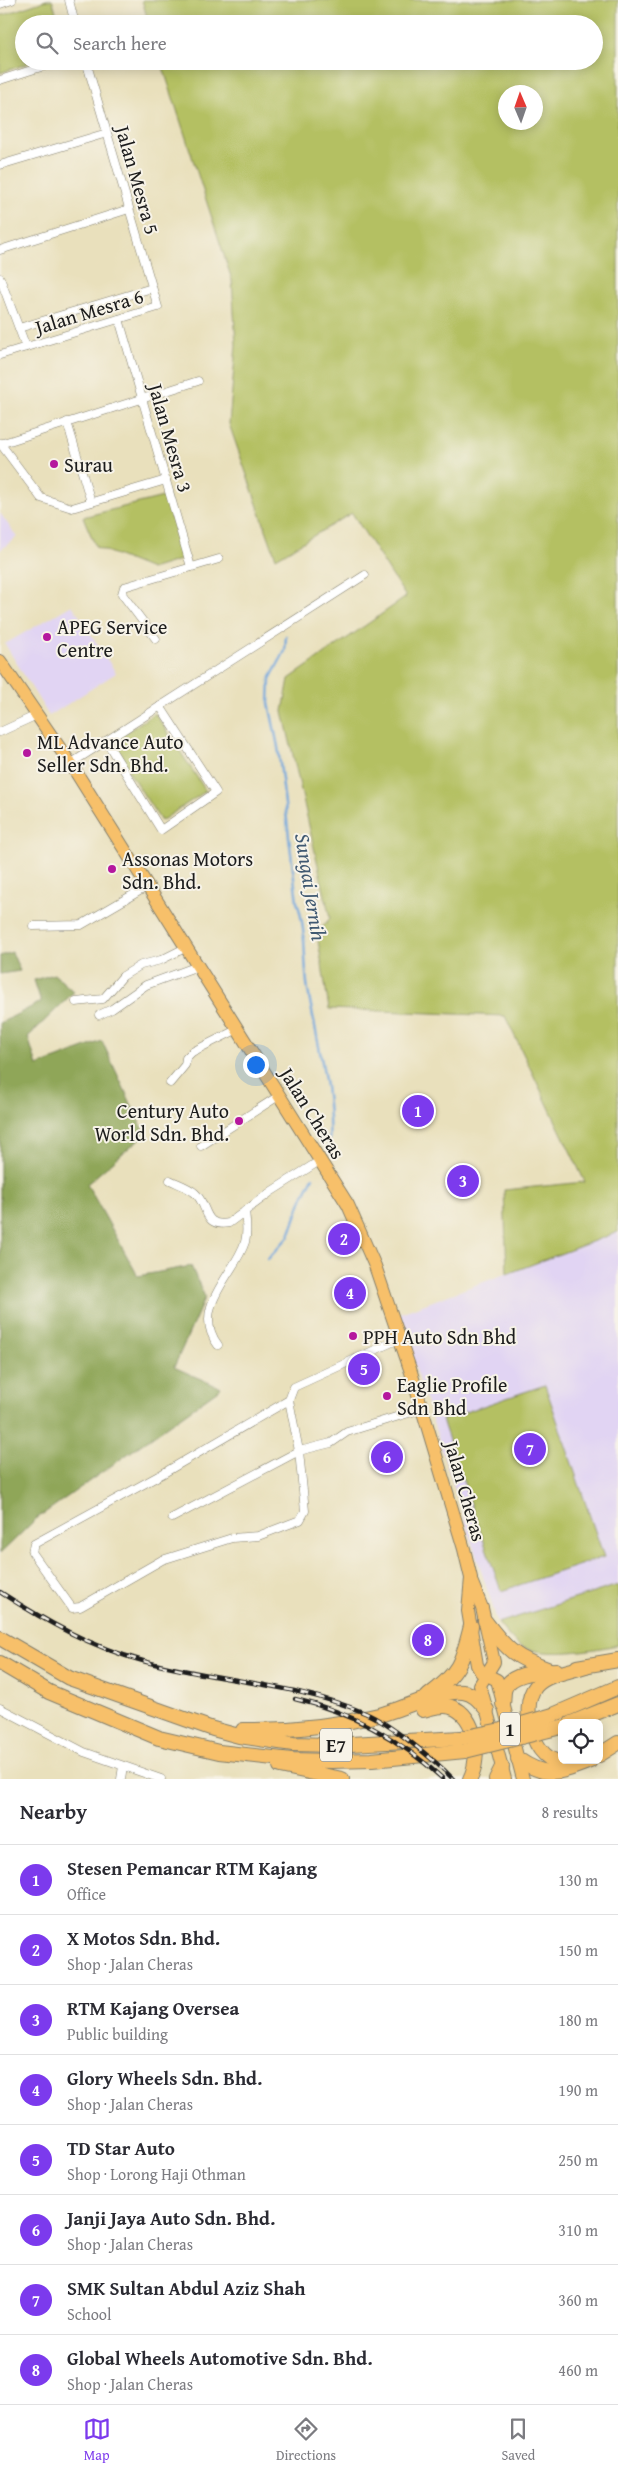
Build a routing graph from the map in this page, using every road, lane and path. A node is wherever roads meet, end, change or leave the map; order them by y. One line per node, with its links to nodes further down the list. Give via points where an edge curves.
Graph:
1 (12, 0): 3 (street)
2 (68, 0): 4 (street)
3 (0, 4)
4 (72, 15)
5 (32, 70): 7 (street)
6 (89, 70): 8 (street, Jalan Mesra 5)
7 (0, 80)
8 (107, 133): 9 (street); 10 (street, Jalan Mesra 5)
9 (0, 165)
10 (129, 208): 11 (street); 13 (street, Jalan Mesra 5)
11 (0, 250)
12 (0, 278): 16 (street)
13 (152, 288): 14 (street, Jalan Mesra 5); 16 (street)
14 (158, 307): 15 (street, Jalan Mesra 6)
15 (119, 319): 17 (street, Jalan Mesra 6); 20 (street, Jalan Mesra 3)
16 (19, 328): 17 (street)
17 (26, 347): 18 (street, Jalan Mesra 6)
18 (0, 355)
19 (198, 381): 20 (street)
20 (142, 398): 21 (street); 23 (street, Jalan Mesra 3)
21 (67, 422): 22 (street); 24 (street)
22 (0, 443): 24 (street, via 41,498 72,508)
23 (166, 480): 24 (street); 26 (street, Jalan Mesra 3)
24 (90, 502)
25 (219, 559): 26 (street)
26 (191, 567): 28 (street, via 122,590)
27 (365, 575): 30 (street)
28 (156, 639)
29 (0, 661): 31 (main road, Jalan Cheras / 1)
30 (160, 706): 33 (street); 33 (street, via 216,792 161,830)
31 (37, 715): 32 (street); 34 (main road, Jalan Cheras / 1)
32 (0, 732)
33 (106, 741): 34 (street)
34 (70, 764): 35 (main road, Jalan Cheras / 1)
35 (148, 886): 36 (street, via 81,925); 37 (main road, Jalan Cheras / 1)
36 (32, 926)
37 (186, 947): 38 (main road, Jalan Cheras / 1); 39 (street, via 123,976 103,999)
38 (198, 966): 40 (street, via 146,985); 41 (main road, Jalan Cheras / 1)
39 (76, 1002)
40 (100, 1015)
41 (238, 1029): 42 (street, via 192,1052); 43 (main road, Jalan Cheras / 1)
42 (170, 1083)
43 (280, 1095): 44 (street); 45 (main road, Jalan Cheras / 1)
44 (201, 1146)
45 (321, 1160): 47 (street); 48 (main road, Jalan Cheras / 1, via 361,1231)
46 (170, 1180): 47 (street, via 196,1194 215,1224 228,1223)
47 (245, 1211): 49 (street, via 245,1243 210,1308 212,1337)
48 (399, 1339): 50 (street, via 298,1384); 51 (main road, Jalan Cheras / 1)
49 (218, 1345)
50 (289, 1400): 52 (street); 52 (street, via 34,1544 32,1552 72,1608 80,1607 162,1560 232,1538 258,1536 300,1520 305,1511)
51 (422, 1410): 52 (street, via 347,1432 331,1443); 54 (main road, Jalan Cheras / 1)
52 (298, 1451): 53 (street)
53 (172, 1518)
54 (471, 1578): 55 (main road, Jalan Cheras / 1); 56 (main road, Jalan Cheras / 1, via 468,1610)
55 (485, 1621): 61 (highway, via 509,1650 531,1663); 62 (main road, Jalan Cheras / 1, via 494,1662)
56 (471, 1626): 62 (main road, Jalan Cheras / 1, via 477,1665); 64 (highway, via 460,1665 449,1680)
57 (0, 1638): 72 (highway, E7, via 69,1678)
58 (618, 1660): 60 (highway)
59 (0, 1663): 76 (highway, E7, via 50,1692 159,1738)
60 (586, 1666): 61 (highway); 79 (highway, via 536,1684 528,1698 527,1710 538,1748)
61 (553, 1670): 65 (highway, via 519,1676 511,1681 505,1688)
62 (487, 1674): 65 (main road, Jalan Cheras / 1, via 496,1680); 68 (main road, Jalan Cheras / 1, via 480,1685)
63 (618, 1687): 74 (highway, E7, bridge, via 553,1715)
64 (422, 1701): 68 (highway, via 464,1692 475,1697); 70 (highway)
65 (503, 1704): 78 (main road, Jalan Cheras / 1)
66 (618, 1704): 69 (highway)
67 (0, 1708): 82 (street, via 84,1752)
68 (487, 1710): 83 (main road, Jalan Cheras / 1)
69 (581, 1719)
70 (339, 1724): 72 (highway, via 287,1730); 87 (highway, via 385,1719 439,1706 450,1707 461,1712 474,1736 476,1769)
71 (558, 1728): 74 (highway, E7, bridge)
72 (213, 1729): 74 (highway, E7, via 263,1740 332,1745)
73 (618, 1742): 75 (highway); 77 (highway)
74 (463, 1745): 76 (highway, E7, via 372,1760 331,1762)
75 (603, 1748)
76 (219, 1752): 86 (highway)
77 (603, 1752)
78 (518, 1760): 80 (highway, via 540,1773 555,1774); 88 (main road, Jalan Cheras / 1)
79 (558, 1762)
80 (580, 1764)
81 (586, 1764): 89 (highway)
82 (123, 1766): 84 (street); 85 (street)
83 (501, 1775)
84 (121, 1779)
85 (161, 1779)
86 (342, 1779)
87 (470, 1779)
88 (523, 1779)
89 (566, 1779)

